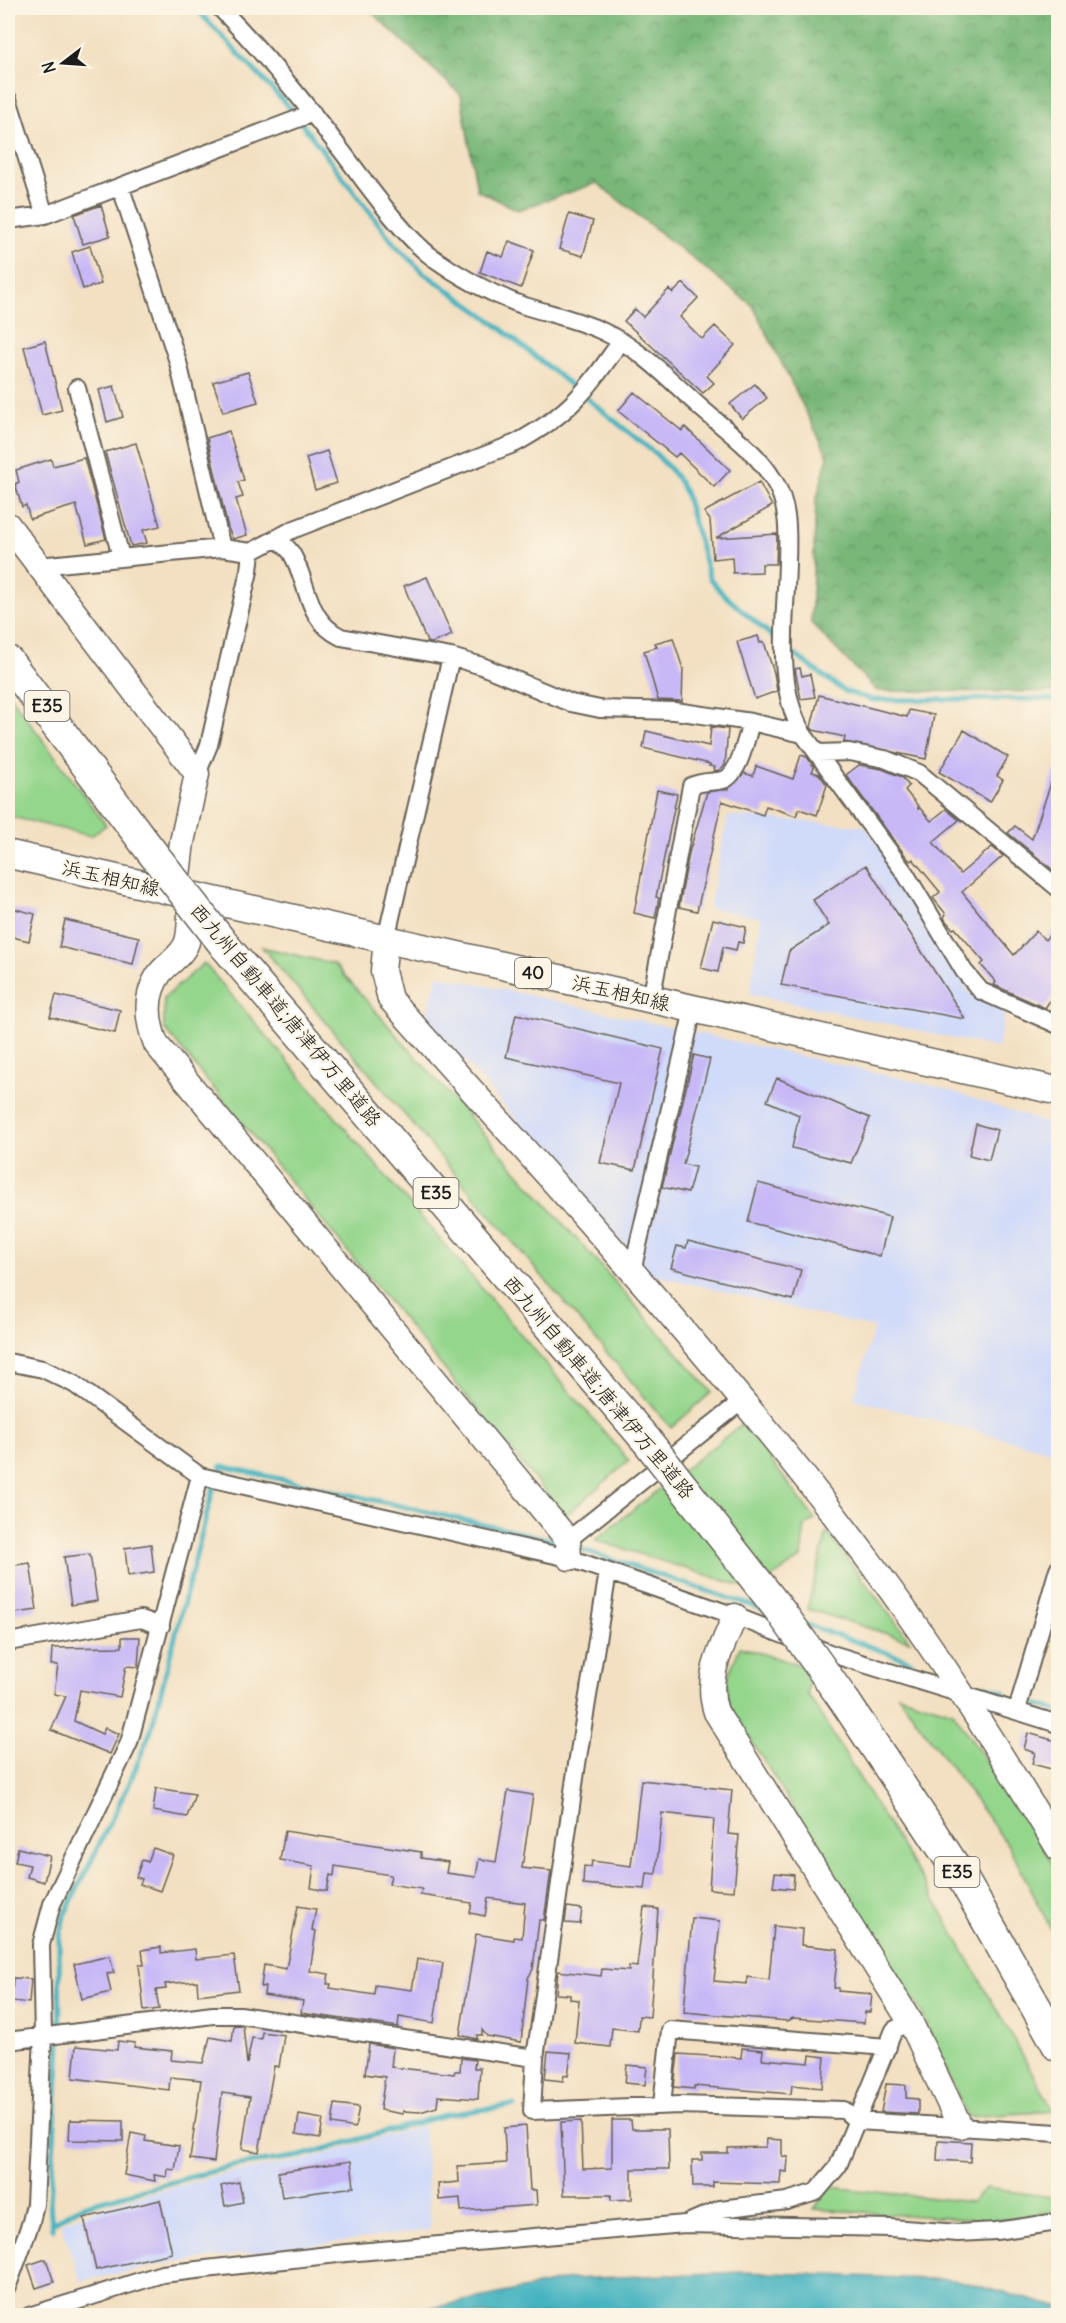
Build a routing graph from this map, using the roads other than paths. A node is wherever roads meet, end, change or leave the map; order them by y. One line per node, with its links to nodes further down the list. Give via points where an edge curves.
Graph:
1 (220, 8): 3 (street)
2 (8, 99): 5 (street)
3 (301, 118): 4 (street); 7 (street, via 429,255 462,277 522,305 602,330)
4 (122, 188): 5 (street); 11 (street, via 178,362)
5 (45, 215): 6 (street)
6 (8, 220)
7 (621, 341): 10 (street, via 589,387 546,427 516,443); 19 (street, via 642,355 752,453 773,479 783,502 788,531 786,689 792,715)
8 (77, 388): 13 (street)
9 (8, 525): 14 (street)
10 (277, 539): 12 (street); 16 (street, via 293,554 317,617 326,630 341,637)
11 (222, 548): 12 (street); 13 (street)
12 (250, 552): 22 (street, via 209,746)
13 (121, 557): 14 (street)
14 (38, 566): 22 (street)
15 (8, 646): 21 (highway, 西九州自動車道;唐津伊万里道路 / E35)
16 (451, 657): 18 (street, via 581,705 675,711); 26 (street)
17 (8, 661): 21 (highway, 西九州自動車道;唐津伊万里道路 / E35)
18 (752, 722): 19 (street); 27 (street, via 734,772 724,780 705,780 690,786)
19 (803, 734): 20 (street)
20 (818, 753): 24 (street, via 849,752 885,759 919,773); 29 (street, via 905,873 964,971 981,991)
21 (87, 765): 48 (highway, 西九州自動車道;唐津伊万里道路 / E35, bridge, via 225,946 647,1441 774,1602 963,1880)
22 (197, 774): 25 (street, via 182,842)
23 (8, 854): 25 (main road, 浜玉相知線 / 40)
24 (1059, 888)
25 (183, 894): 26 (main road, 浜玉相知線 / 40); 35 (street, via 187,943 160,974 150,996 148,1023 156,1044)
26 (386, 939): 27 (main road, 浜玉相知線 / 40); 31 (street, via 383,971 390,999)
27 (651, 1000): 28 (main road, 浜玉相知線 / 40)
28 (693, 1010): 30 (main road, 浜玉相知線 / 40); 31 (street)
29 (1059, 1025)
30 (1059, 1091)
31 (632, 1271): 33 (street)
32 (8, 1362): 34 (street, via 43,1370 74,1384)
33 (743, 1400): 35 (street); 41 (street, via 867,1558)
34 (202, 1477): 35 (street); 39 (street)
35 (569, 1549): 37 (street)
36 (1059, 1569): 42 (street)
37 (608, 1572): 38 (street); 50 (street)
38 (735, 1616): 41 (street, via 832,1654); 45 (street, via 712,1676 710,1694 716,1712)
39 (161, 1626): 40 (street, via 141,1619); 46 (street, via 129,1743 52,1904 41,1945)
40 (8, 1642)
41 (965, 1696): 42 (street); 44 (street)
42 (1017, 1710): 43 (street)
43 (1059, 1724)
44 (1059, 1848)
45 (910, 2021): 49 (street, via 894,2030); 53 (street)
46 (43, 2036): 47 (street); 50 (street, via 240,2015); 57 (street, via 34,2204)
47 (8, 2041)
48 (1059, 2046)
49 (888, 2047): 51 (street, via 670,2030); 52 (street)
50 (535, 2058): 51 (street, via 532,2111)
51 (662, 2105): 52 (street, via 844,2110)
52 (857, 2121): 53 (street); 56 (street, via 838,2166 816,2192 787,2201 720,2209)
53 (960, 2126): 54 (street)
54 (1059, 2133)
55 (1059, 2222): 56 (street, via 958,2233)
56 (685, 2224): 58 (street, via 346,2253 162,2274)
57 (8, 2281)
58 (29, 2316)

